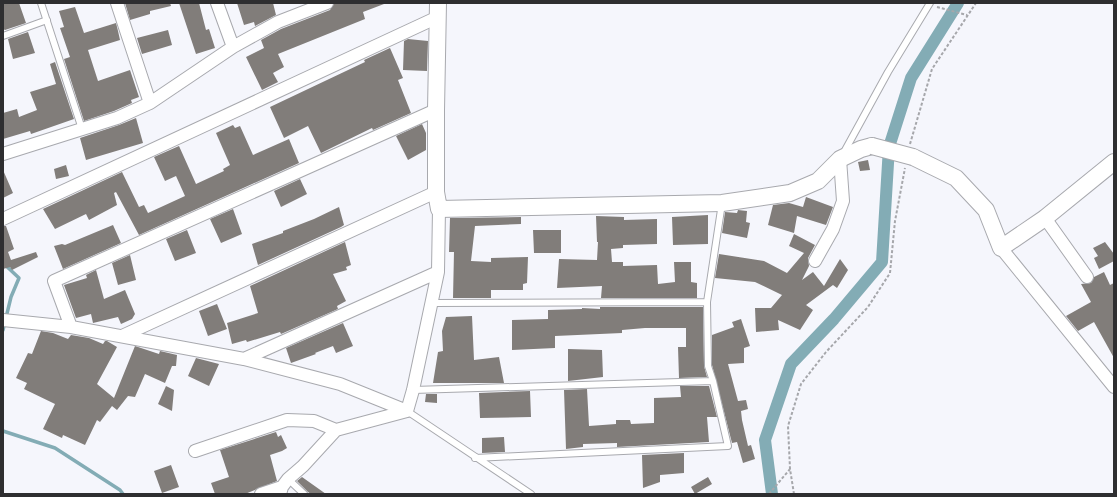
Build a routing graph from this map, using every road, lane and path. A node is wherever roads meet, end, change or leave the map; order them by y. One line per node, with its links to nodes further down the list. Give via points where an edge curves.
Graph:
1 (41, 3): 9 (lane)
2 (117, 3): 12 (street)
3 (217, 3): 11 (street)
4 (327, 3): 11 (street, via 278,22)
5 (976, 3): 8 (path)
6 (930, 4): 8 (path); 17 (lane, via 888,72)
7 (438, 10): 13 (street); 23 (street)
8 (967, 15): 16 (path, via 932,69)
9 (47, 20): 10 (lane); 14 (lane)
10 (3, 36)
11 (233, 46): 12 (street)
12 (150, 103): 14 (street, via 117,118)
13 (436, 110): 19 (street); 31 (street, via 54,281)
14 (82, 129): 15 (street)
15 (3, 154)
16 (909, 156): 17 (street, bridge, via 872,146); 24 (street, via 956,178 986,210); 41 (path, via 895,221 890,273 868,307 826,352 801,384 788,426)
17 (840, 159): 20 (street, via 818,181 790,193); 25 (street, via 843,201)
18 (1114, 162): 22 (street)
19 (436, 192): 21 (street); 32 (street)
20 (722, 203): 21 (street); 28 (lane)
21 (439, 208): 26 (street)
22 (1045, 218): 24 (street); 27 (street)
23 (3, 219)
24 (1001, 248): 35 (street)
25 (815, 261)
26 (438, 272): 29 (street); 33 (street)
27 (1087, 277)
28 (707, 302): 29 (lane); 34 (lane, via 708,366)
29 (431, 303): 36 (street)
30 (3, 320): 31 (street)
31 (71, 327): 32 (street)
32 (122, 336): 33 (street)
33 (244, 359): 37 (street, via 340,384)
34 (713, 381): 36 (lane); 40 (lane, via 728,446)
35 (1114, 387)
36 (413, 390): 37 (street)
37 (407, 411): 38 (street); 40 (lane)
38 (336, 430): 39 (street, via 314,421 287,420); 42 (street)
39 (195, 451)
40 (475, 458): 45 (lane)
41 (790, 469): 46 (path); 47 (path)
42 (283, 487): 43 (street); 44 (lane)
43 (261, 494)
44 (304, 494)
45 (530, 494)
46 (769, 494)
47 (794, 494)

